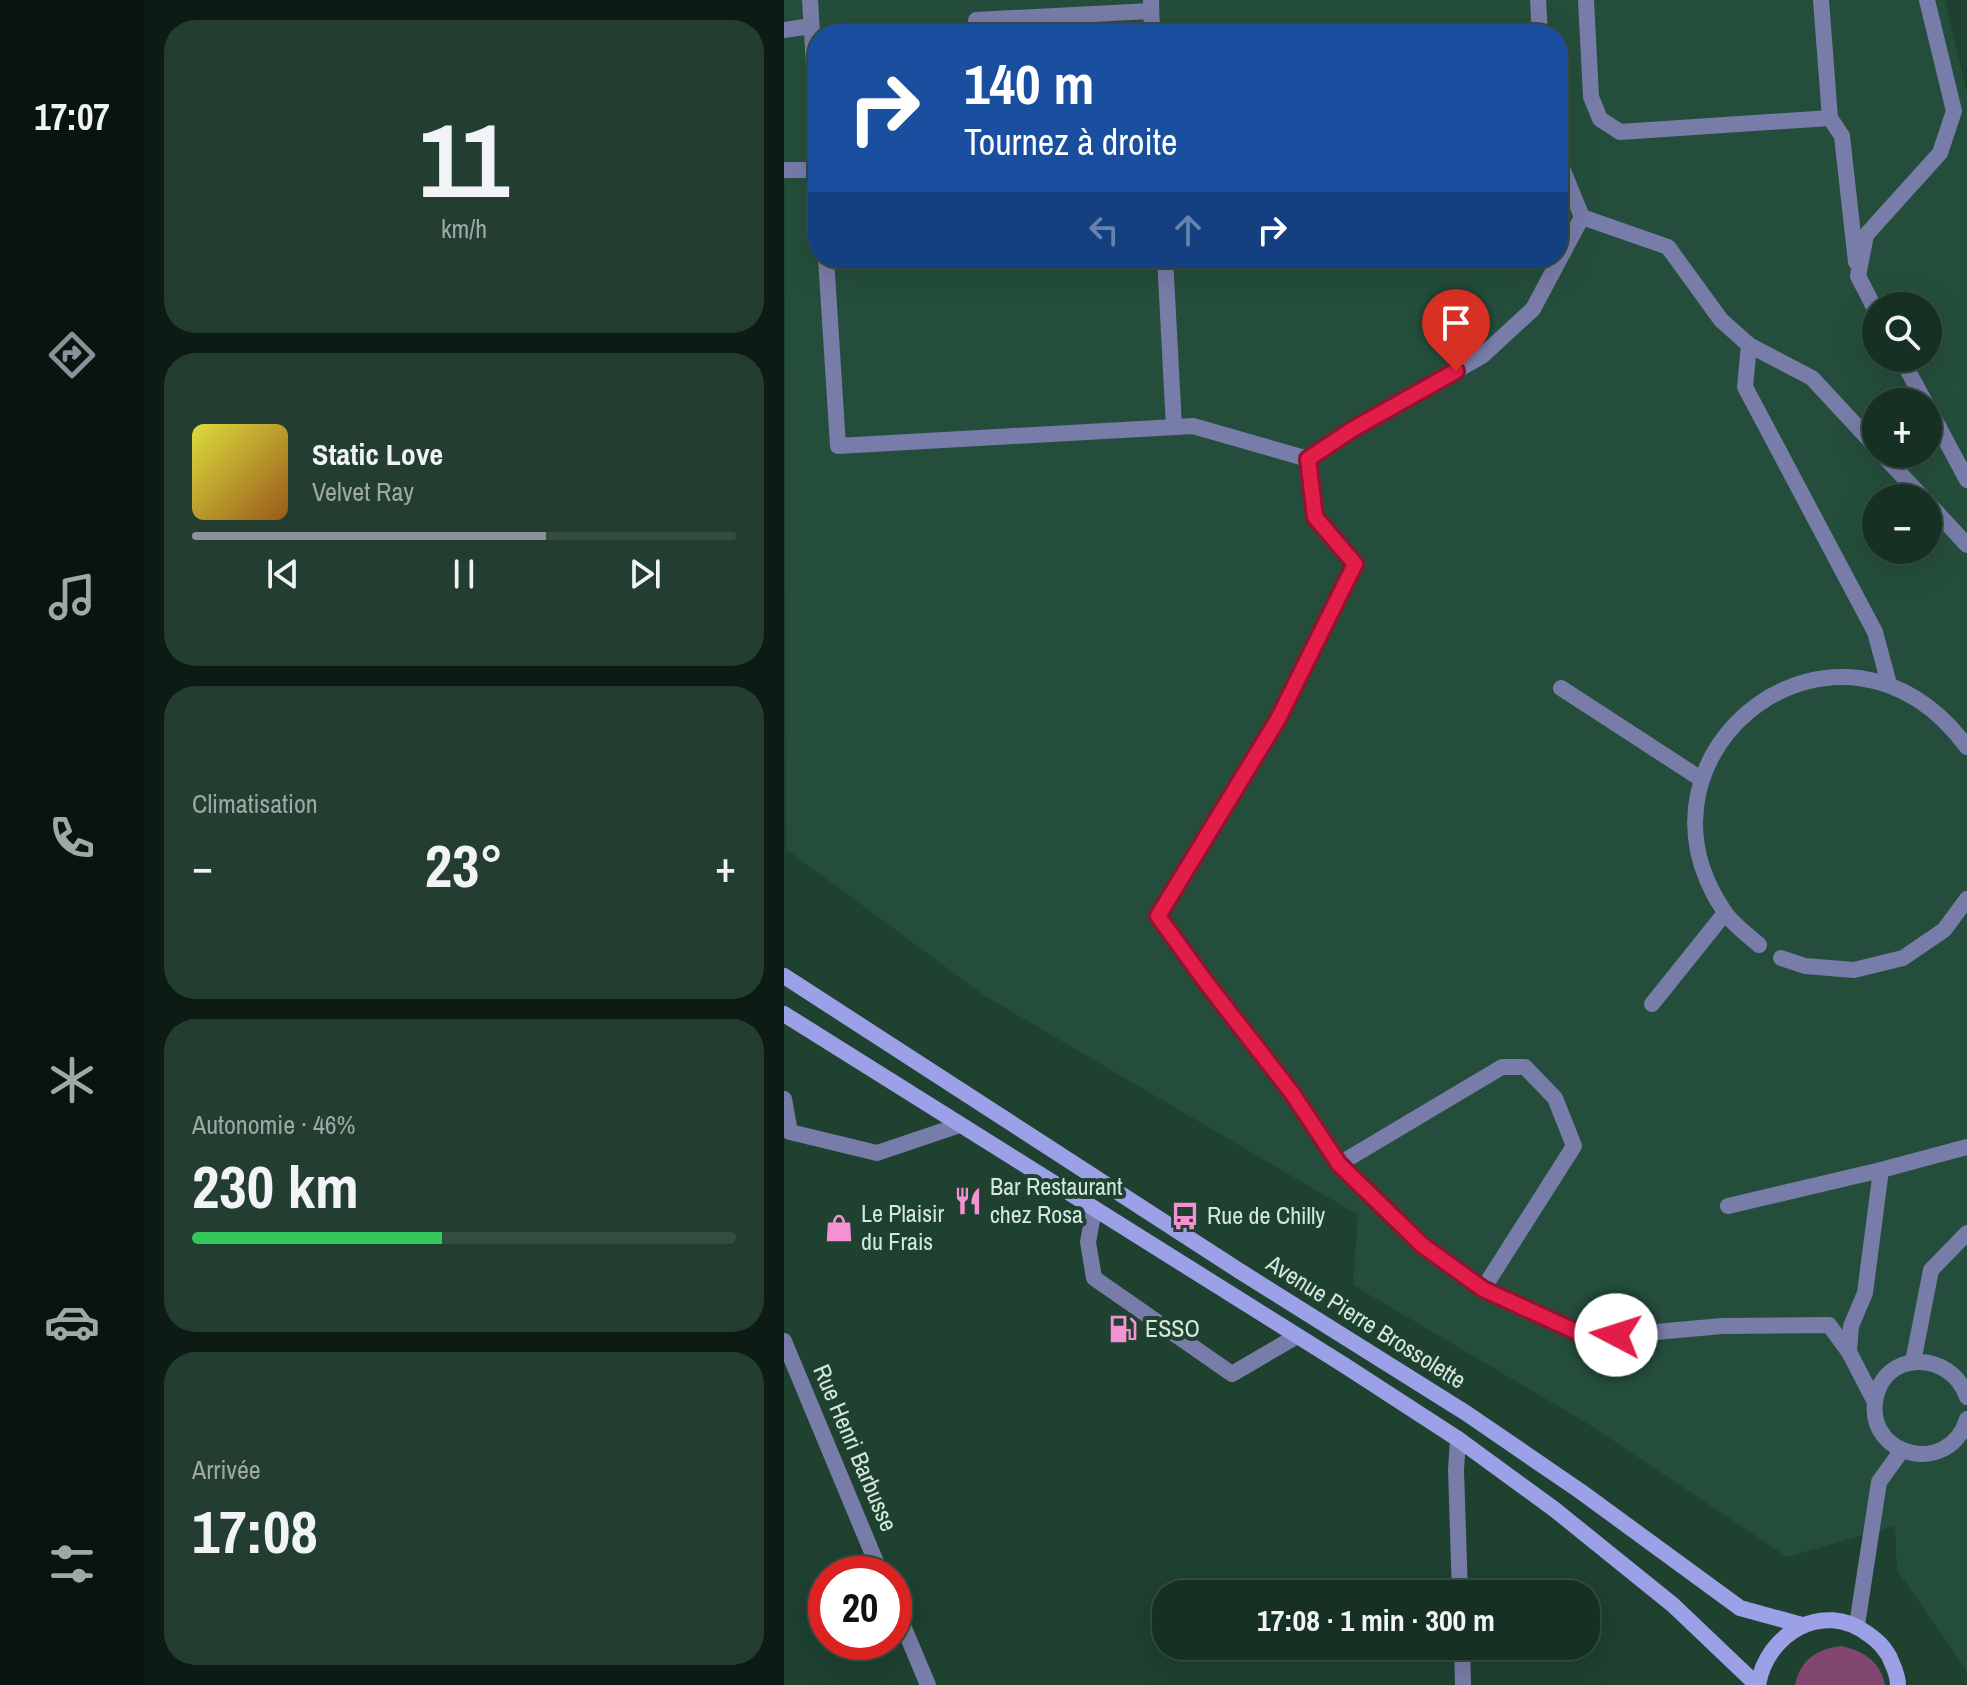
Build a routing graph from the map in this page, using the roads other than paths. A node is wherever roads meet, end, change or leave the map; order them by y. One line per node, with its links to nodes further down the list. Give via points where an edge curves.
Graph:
1 (810, 0): 8 (street)
2 (1538, 0): 9 (street)
3 (1586, 0): 12 (street, via 1591,97 1600,119 1620,132)
4 (1821, 0): 12 (street)
5 (1927, 0): 21 (street, via 1954,111 1940,153 1866,235)
6 (1151, 6): 7 (street)
7 (976, 20)
8 (811, 24)
9 (1539, 24)
10 (808, 26): 11 (street)
11 (784, 30)
12 (1830, 118): 21 (street, via 1842,136)
13 (784, 170): 14 (street)
14 (808, 170)
15 (1568, 183): 16 (street)
16 (1582, 217): 17 (street); 23 (street, via 1668,247 1721,320)
17 (1568, 243)
18 (827, 268): 24 (street, via 838,446)
19 (1166, 268): 24 (street)
20 (1555, 268): 27 (street, via 1533,309 1482,356)
21 (1858, 276): 22 (street)
22 (1866, 292)
23 (1749, 345): 25 (street, via 1812,378); 33 (street, via 1745,387 1875,632)
24 (1174, 427): 27 (street, via 1193,426)
25 (1862, 432)
26 (1942, 433): 29 (street)
27 (1308, 459): 47 (street, via 1315,517 1355,564 1278,719 1158,916)
28 (1895, 468): 30 (street)
29 (1967, 480)
30 (1910, 484)
31 (1942, 518): 32 (street)
32 (1967, 545)
33 (1889, 684): 35 (street, via 1933,708); 36 (street, via 1844,676 1797,683 1755,704 1722,737)
34 (1561, 688): 36 (street)
35 (1967, 747)
36 (1701, 779): 38 (street, via 1695,825 1701,863)
37 (1967, 899): 40 (street, via 1944,930 1903,958 1854,970 1805,966)
38 (1725, 913): 39 (street); 42 (street)
39 (1759, 945)
40 (1781, 958)
41 (784, 976): 64 (main road, Avenue Pierre Brossolette, via 1466,1413 1740,1608)
42 (1652, 1004)
43 (784, 1014): 45 (main road, Avenue Pierre Brossolette)
44 (784, 1099): 45 (street, via 790,1132 877,1153)
45 (960, 1125): 50 (main road, Avenue Pierre Brossolette)
46 (1967, 1147): 48 (street)
47 (1339, 1164): 52 (street, via 1422,1245); 52 (street, via 1502,1067 1525,1067 1555,1098 1574,1146)
48 (1881, 1170): 49 (street); 55 (street, via 1865,1293 1851,1326)
49 (1728, 1206)
50 (1094, 1210): 53 (main road, Avenue Pierre Brossolette); 53 (street, via 1088,1242 1094,1278 1232,1374)
51 (1967, 1233): 56 (street, via 1931,1270)
52 (1483, 1289): 55 (street, via 1590,1338 1722,1326 1829,1325)
53 (1297, 1336): 60 (main road, Avenue Pierre Brossolette)
54 (784, 1341): 62 (street, Rue Henri Barbusse)
55 (1849, 1352): 58 (street)
56 (1913, 1362): 57 (street, via 1942,1366 1963,1385); 58 (street, via 1888,1376)
57 (1967, 1397)
58 (1875, 1402): 61 (street, via 1881,1430)
59 (1967, 1419): 61 (street, via 1956,1440 1944,1449 1916,1455)
60 (1458, 1439): 63 (street); 70 (main road, Avenue Pierre Brossolette, via 1673,1605)
61 (1902, 1450): 65 (street, via 1879,1482)
62 (874, 1556)
63 (1460, 1580)
64 (1802, 1625): 65 (main road, Avenue Pierre Brossolette, via 1831,1620); 70 (main road, Avenue Pierre Brossolette, via 1777,1641 1760,1670)
65 (1857, 1625): 71 (main road, via 1883,1646)
66 (912, 1647): 68 (street)
67 (1462, 1660): 69 (street)
68 (928, 1685)
69 (1463, 1685)
70 (1758, 1685)
71 (1898, 1685)

